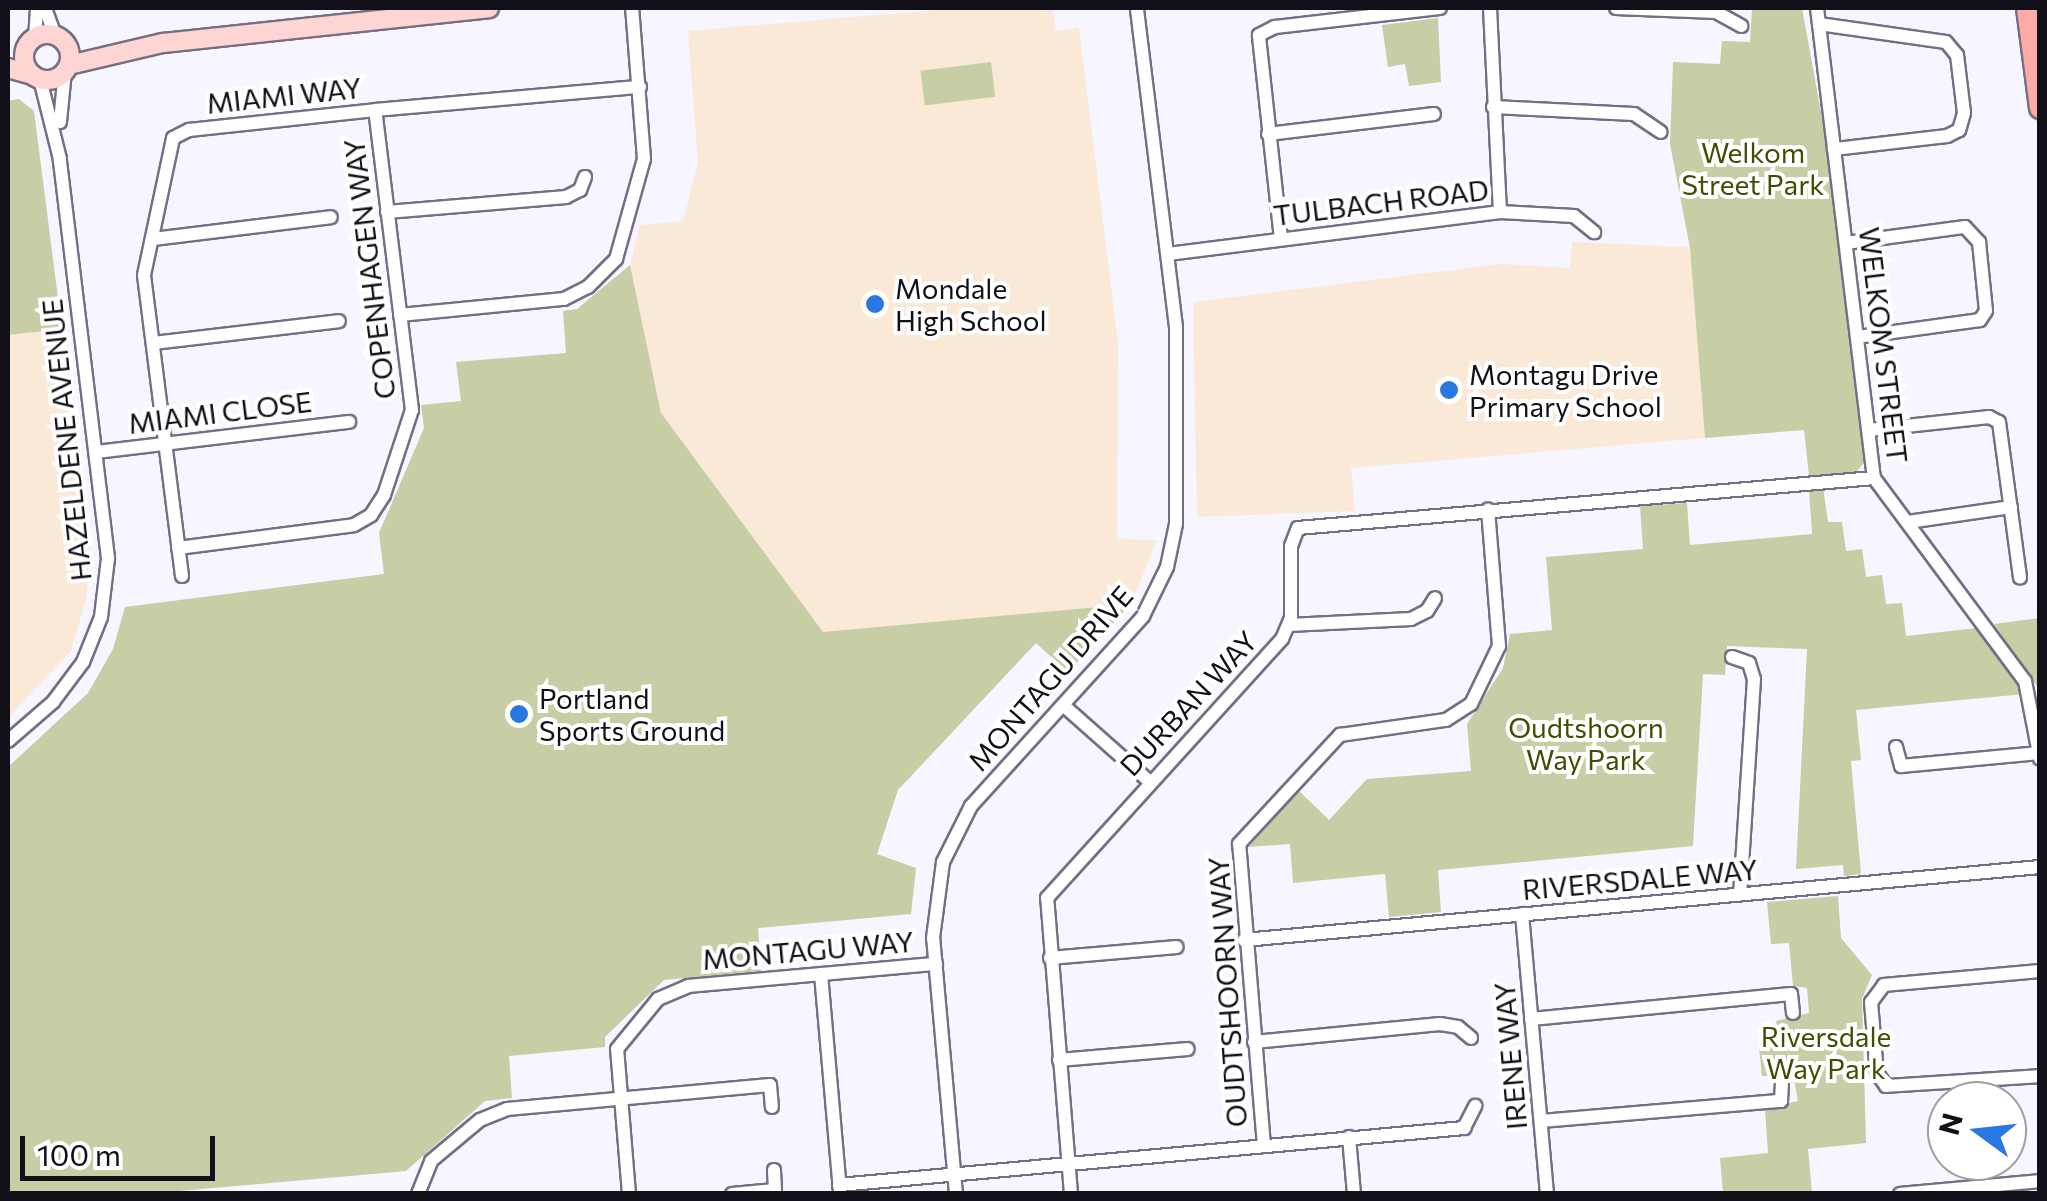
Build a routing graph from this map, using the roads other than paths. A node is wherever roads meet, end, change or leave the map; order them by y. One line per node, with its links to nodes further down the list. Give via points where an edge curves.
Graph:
1 (37, 8): 15 (street)
2 (45, 8): 14 (street)
3 (489, 8): 11 (street)
4 (632, 8): 21 (street)
5 (1137, 8): 38 (street, MONTAGU DRIVE)
6 (1440, 8): 27 (street, via 1275,27 1258,35)
7 (1490, 8): 22 (street)
8 (1616, 8): 13 (street, via 1716,12)
9 (1817, 8): 12 (street, WELKOM STREET)
10 (2028, 8): 23 (main road)
11 (364, 13): 16 (street)
12 (1818, 24): 28 (street, WELKOM STREET); 28 (street, via 1946,42 1957,55 1963,125 1947,136)
13 (1741, 26)
14 (59, 37): 15 (street); 16 (street, via 101,46); 19 (street)
15 (32, 40): 17 (street); 20 (street, via 24,56)
16 (163, 43): 19 (street)
17 (8, 55)
18 (8, 68): 20 (street)
19 (67, 68): 20 (street); 29 (street, HAZELDENE AVENUE, via 58,103)
20 (36, 77): 29 (street, HAZELDENE AVENUE)
21 (640, 87): 24 (street, MIAMI WAY); 39 (street, via 642,172 627,234 607,270 554,301)
22 (1494, 106): 26 (street, via 1634,114); 32 (street)
23 (2040, 108)
24 (375, 110): 31 (street, COPENHAGEN WAY); 35 (street, MIAMI WAY, via 181,133 166,151 168,186)
25 (1434, 114): 27 (street)
26 (1661, 132)
27 (1268, 134): 36 (street)
28 (1834, 149): 37 (street, WELKOM STREET)
29 (60, 159): 46 (street, HAZELDENE AVENUE)
30 (585, 177): 31 (street, via 580,190 566,197)
31 (387, 212): 39 (street, COPENHAGEN WAY)
32 (1500, 212): 34 (street, TULBACH ROAD, via 1574,216); 36 (street, TULBACH ROAD)
33 (331, 218): 35 (street)
34 (1594, 232)
35 (152, 238): 42 (street, MIAMI WAY, via 144,275)
36 (1281, 239): 38 (street, TULBACH ROAD)
37 (1846, 242): 41 (street, WELKOM STREET); 41 (street, via 1965,228 1979,242 1983,318)
38 (1168, 254): 57 (street, MONTAGU DRIVE, via 1178,406 1172,546 1143,616)
39 (400, 315): 51 (street, COPENHAGEN WAY, via 411,427 371,515 341,527)
40 (339, 321): 42 (street)
41 (1858, 337): 44 (street, WELKOM STREET)
42 (153, 343): 45 (street, MIAMI WAY)
43 (349, 422): 45 (street, MIAMI CLOSE)
44 (1869, 430): 47 (street, WELKOM STREET); 48 (street, via 1992,418 2002,428)
45 (166, 444): 46 (street, MIAMI CLOSE); 51 (street, MIAMI WAY)
46 (96, 452): 58 (street, HAZELDENE AVENUE, via 108,558 101,618 73,678)
47 (1874, 478): 49 (street, DURBAN WAY); 50 (street, WELKOM STREET)
48 (2011, 507): 50 (street); 53 (street)
49 (1488, 509): 55 (street, DURBAN WAY, via 1298,528 1292,537); 65 (street, OUDTSHOORN WAY, via 1500,646 1471,704 1446,720 1362,728 1330,742 1238,844)
50 (1908, 522): 60 (street, WELKOM STREET, via 2025,681)
51 (178, 548): 52 (street, MIAMI WAY)
52 (182, 576)
53 (2020, 578)
54 (1435, 598): 55 (street, via 1428,611 1411,619)
55 (1289, 624): 61 (street, DURBAN WAY)
56 (1732, 657): 63 (street, via 1749,663 1754,679)
57 (1063, 705): 61 (street); 68 (street, MONTAGU DRIVE, via 971,806 950,842 935,893)
58 (8, 741)
59 (1896, 747): 60 (street, via 1900,766)
60 (2039, 756)
61 (1149, 781): 67 (street, DURBAN WAY, via 1052,886 1045,908)
62 (2040, 867): 63 (street, RIVERSDALE WAY)
63 (1740, 894): 64 (street, RIVERSDALE WAY)
64 (1522, 914): 65 (street, RIVERSDALE WAY); 72 (street, IRENE WAY)
65 (1244, 940): 74 (street, OUDTSHOORN WAY)
66 (1177, 947): 67 (street)
67 (1050, 958): 76 (street, DURBAN WAY)
68 (936, 964): 70 (street, MONTAGU WAY); 87 (street, MONTAGU DRIVE)
69 (2040, 971): 77 (street, via 1884,985 1870,1002 1878,1073 1886,1086)
70 (822, 974): 79 (street, MONTAGU WAY, via 666,993 621,1038); 89 (street)
71 (1792, 1013): 72 (street, via 1792,994)
72 (1531, 1018): 82 (street, IRENE WAY)
73 (1471, 1038): 74 (street, via 1440,1024)
74 (1254, 1042): 84 (street, OUDTSHOORN WAY)
75 (1188, 1049): 76 (street)
76 (1059, 1060): 85 (street, DURBAN WAY)
77 (2040, 1076)
78 (1782, 1082): 82 (street, via 1781,1101)
79 (620, 1098): 80 (street, via 770,1086); 90 (street, via 492,1113 430,1161); 91 (street, MONTAGU WAY)
80 (772, 1106)
81 (1475, 1106): 83 (street, via 1464,1128)
82 (1541, 1122): 96 (street, IRENE WAY)
83 (1350, 1137): 84 (street); 95 (street)
84 (1264, 1146): 85 (street)
85 (1068, 1164): 87 (street); 94 (street, DURBAN WAY)
86 (774, 1170): 92 (street, via 775,1190)
87 (954, 1173): 89 (street); 93 (street, MONTAGU DRIVE)
88 (2040, 1181): 97 (street)
89 (840, 1189)
90 (418, 1194)
91 (629, 1194)
92 (732, 1194)
93 (956, 1194)
94 (1071, 1194)
95 (1354, 1194)
96 (1548, 1194)
97 (1900, 1194)

